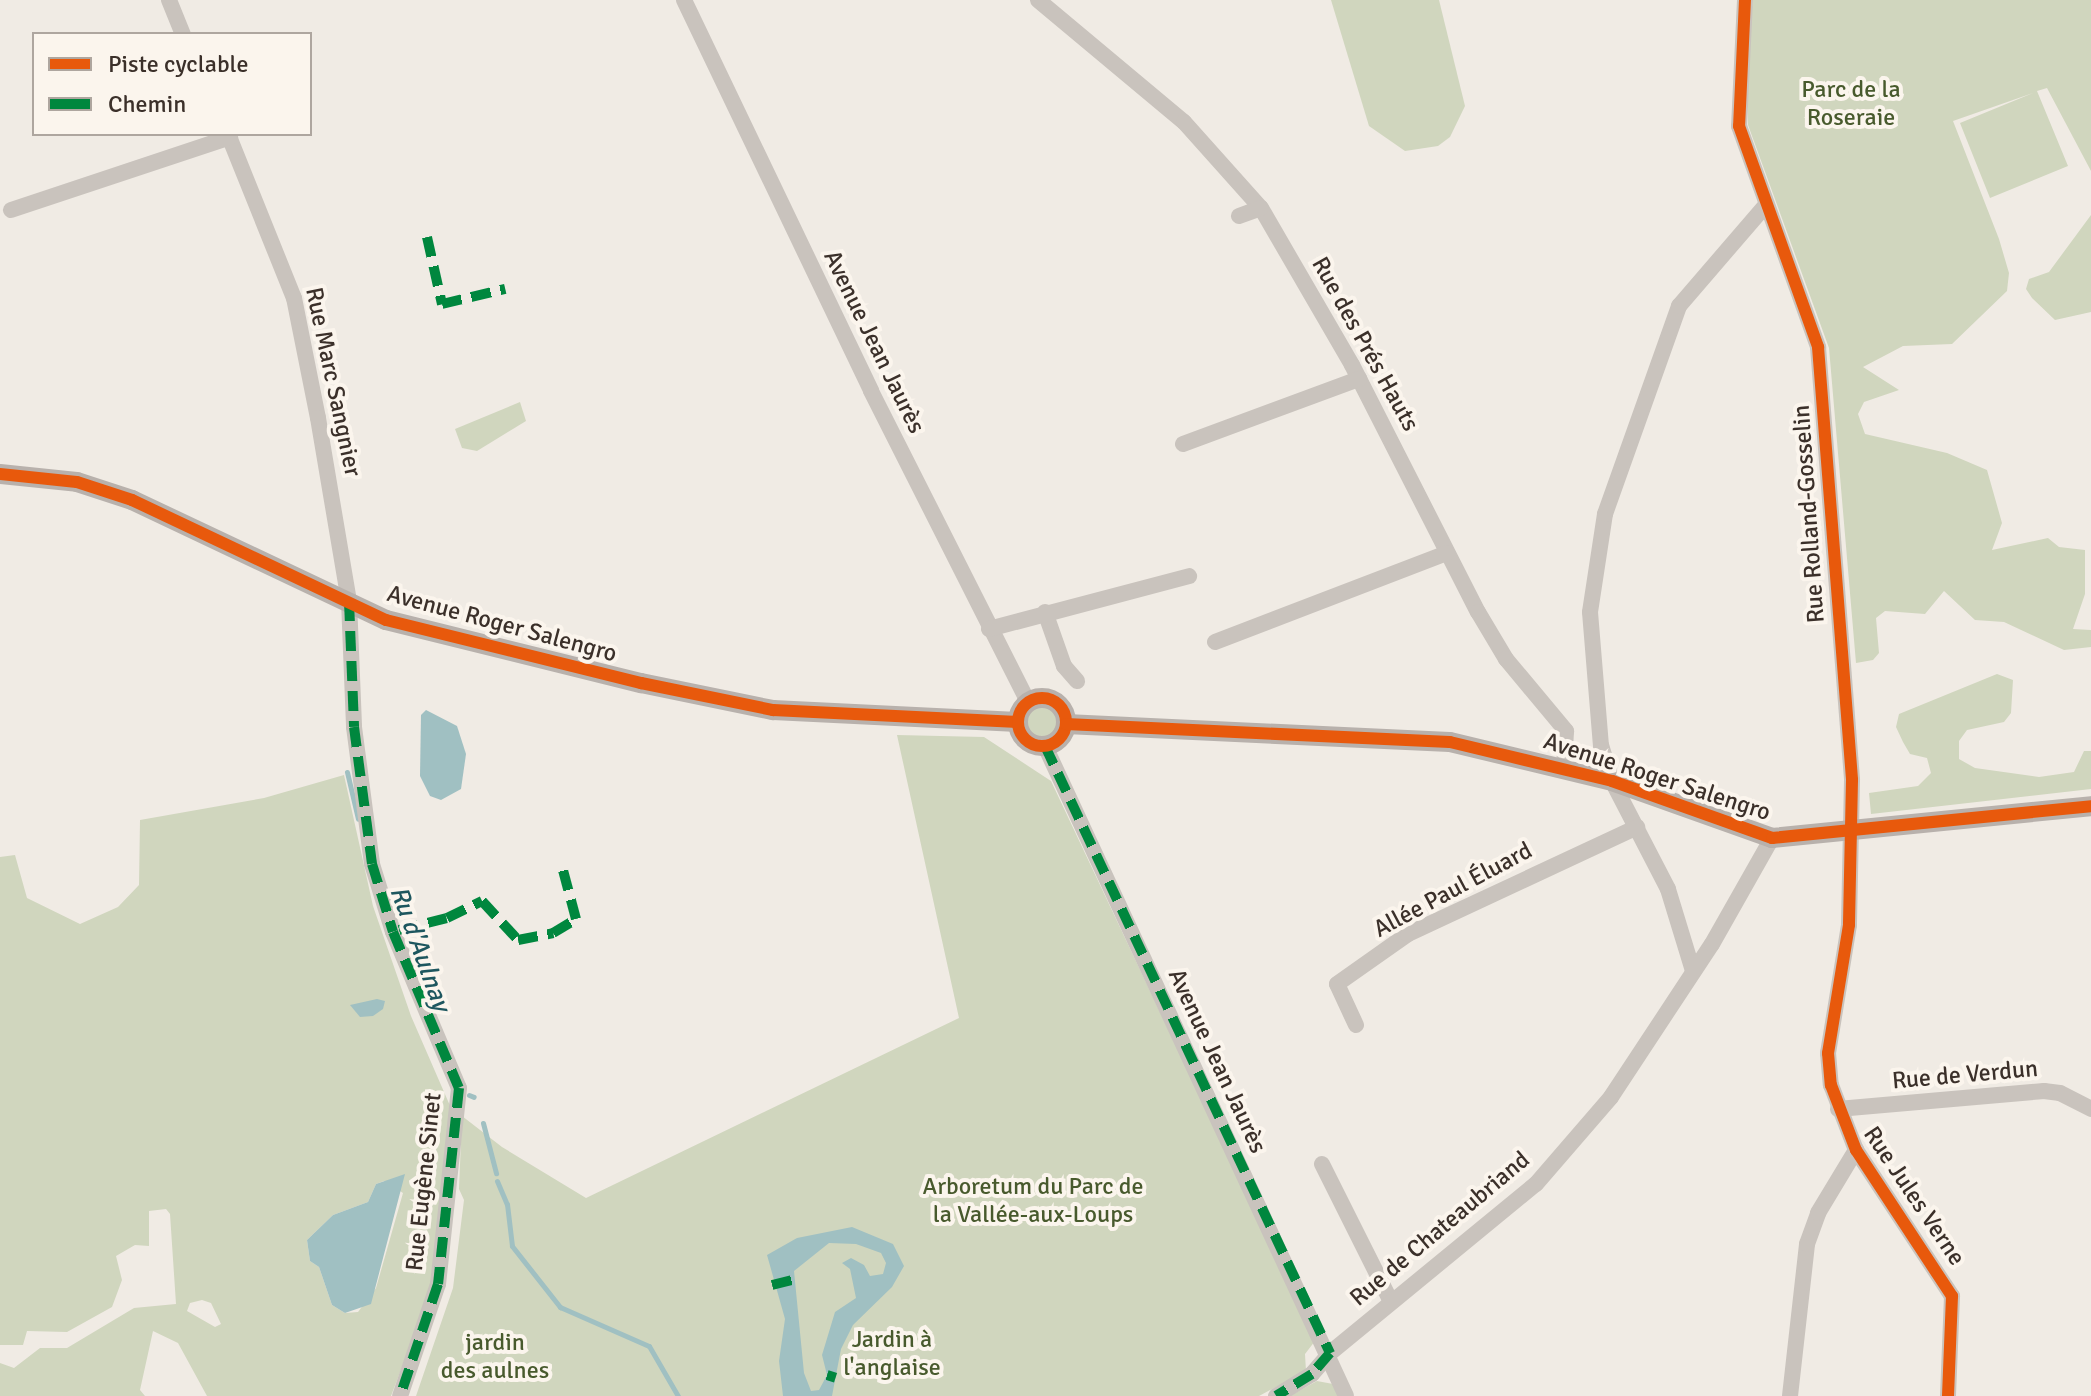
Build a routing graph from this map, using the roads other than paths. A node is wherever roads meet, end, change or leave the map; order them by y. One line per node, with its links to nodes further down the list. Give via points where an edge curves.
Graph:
1 (169, 0): 5 (street)
2 (684, 0): 18 (street, Avenue Jean Jaurès)
3 (1038, 0): 8 (street, Rue des Prés Hauts, via 1184,122)
4 (1745, 0): 7 (street, Rue Rolland-Gosselin, via 1739,126)
5 (182, 32)
6 (229, 136): 9 (street); 16 (street, Rue Marc Sangnier, via 294,298)
7 (1766, 205): 26 (street, via 1679,306 1605,514 1590,612 1594,701); 29 (street, Rue Rolland-Gosselin, via 1818,347 1852,780)
8 (1261, 208): 10 (street); 11 (street, Rue des Prés Hauts)
9 (11, 210)
10 (1239, 216)
11 (1359, 379): 12 (street); 14 (street, Rue des Prés Hauts)
12 (1183, 444)
13 (0, 474): 16 (main road, Avenue Roger Salengro, via 77,482 132,500)
14 (1447, 553): 19 (street); 25 (street, Rue des Prés Hauts, via 1506,659 1566,731)
15 (1189, 576): 17 (street)
16 (349, 601): 22 (main road, Avenue Roger Salengro, via 394,622 773,710); 39 (street, Rue Eugène Sinet, via 354,727 372,864 393,932 459,1088 438,1284)
17 (1045, 612): 18 (street); 20 (street, via 1064,666)
18 (989, 629): 21 (street, Avenue Jean Jaurès)
19 (1215, 642)
20 (1077, 681)
21 (1028, 702): 22 (main road); 23 (main road, via 1055,701)
22 (1018, 722): 24 (main road, via 1025,740)
23 (1066, 724): 24 (main road, via 1055,742); 25 (main road, Avenue Roger Salengro, via 1450,742)
24 (1045, 746): 38 (street, Avenue Jean Jaurès)
25 (1564, 768): 26 (main road, Avenue Roger Salengro)
26 (1612, 781): 28 (street); 30 (main road, Avenue Roger Salengro)
27 (2091, 806): 29 (main road, Avenue Roger Salengro)
28 (1637, 827): 31 (street, via 1668,889); 32 (street, Allée Paul Éluard, via 1408,934 1337,984)
29 (1849, 830): 30 (main road, Avenue Roger Salengro); 33 (street, Rue Jules Verne, via 1849,925 1828,1053)
30 (1772, 838): 31 (street, Rue de Chateaubriand)
31 (1693, 971): 37 (street, Rue de Chateaubriand, via 1611,1097 1536,1184)
32 (1356, 1025)
33 (1838, 1109): 34 (street, Rue de Verdun, via 2044,1091); 35 (street, Rue Jules Verne)
34 (2091, 1109)
35 (1856, 1150): 42 (street, via 1818,1213 1807,1244); 43 (street, Rue Jules Verne, via 1952,1296)
36 (1322, 1164): 37 (street)
37 (1391, 1302): 38 (street, Rue de Chateaubriand)
38 (1330, 1353): 40 (street, Rue de Chateaubriand, via 1312,1374); 41 (street, Avenue Jean Jaurès)
39 (400, 1396)
40 (1276, 1396)
41 (1346, 1396)
42 (1790, 1396)
43 (1948, 1396)

